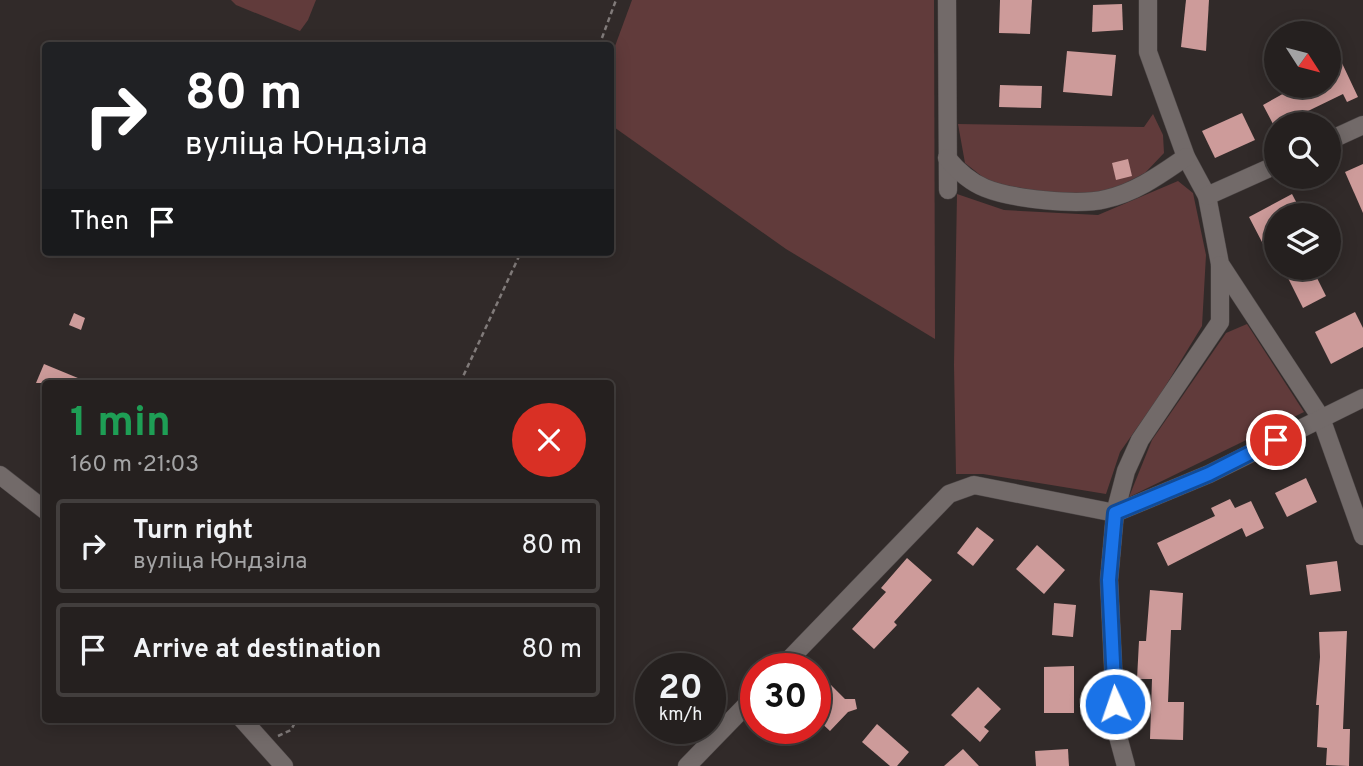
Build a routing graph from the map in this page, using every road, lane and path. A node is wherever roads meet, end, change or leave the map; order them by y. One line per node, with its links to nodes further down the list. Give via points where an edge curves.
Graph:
1 (616, 0): 4 (path)
2 (947, 0): 8 (street)
3 (1149, 0): 7 (street, via 1148,52)
4 (600, 42)
5 (1363, 125): 6 (street)
6 (1341, 135)
7 (1186, 157): 8 (street, via 1142,187 1105,200 1063,201 983,188); 11 (street)
8 (947, 158): 10 (street)
9 (1264, 170): 11 (street)
10 (948, 190)
11 (1207, 196): 13 (street)
12 (520, 256): 14 (path)
13 (1220, 264): 16 (street); 19 (street, via 1220,322 1140,440)
14 (461, 380)
15 (1363, 398): 16 (street)
16 (1321, 418): 19 (street, via 1209,474); 20 (street)
17 (0, 475): 18 (street)
18 (42, 508)
19 (1115, 513): 21 (street, via 974,485 949,494); 28 (street, via 1109,580 1116,729)
20 (1363, 536)
21 (795, 653)
22 (740, 711): 27 (street)
23 (246, 723): 25 (street)
24 (295, 723): 25 (path, via 291,730)
25 (263, 743): 26 (street)
26 (284, 766)
27 (687, 766)
28 (1126, 766)

